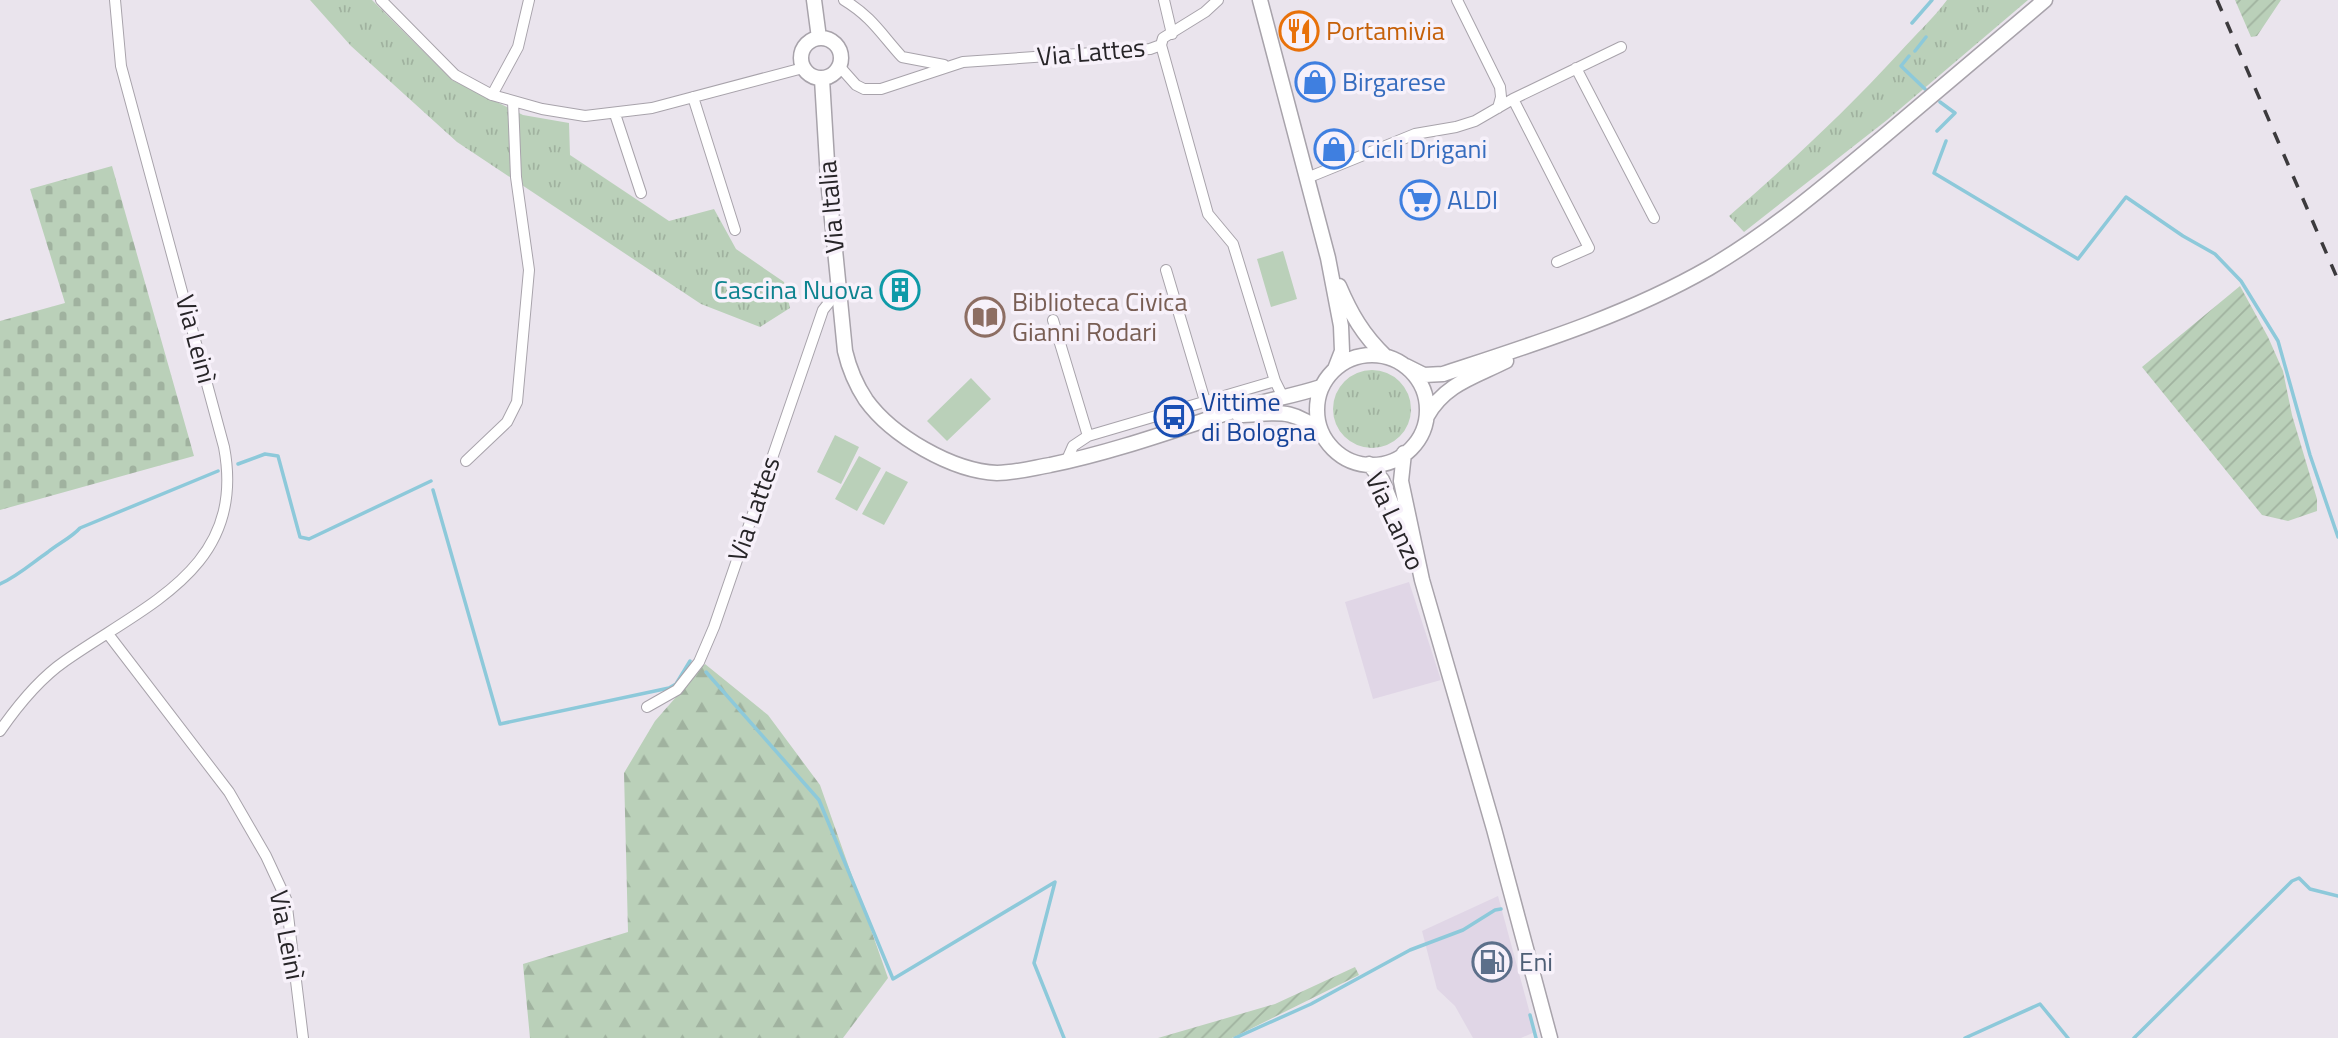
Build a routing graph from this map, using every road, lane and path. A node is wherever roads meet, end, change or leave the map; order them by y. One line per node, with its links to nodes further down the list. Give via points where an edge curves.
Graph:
1 (115, 0): 52 (street, Via Leinì, via 121,66 229,472 221,520 199,562 181,583)
2 (381, 0): 20 (street, via 455,75)
3 (529, 0): 20 (street, via 518,47)
4 (814, 0): 12 (main road)
5 (844, 0): 15 (street, Via Lattes, via 877,24 902,57)
6 (1164, 0): 11 (street)
7 (1218, 0): 11 (street, Via Lattes)
8 (1260, 0): 26 (main road)
9 (1457, 0): 24 (street, via 1500,87)
10 (2046, 0): 35 (main road, via 1779,221 1671,288)
11 (1172, 34): 13 (street, Via Lattes, via 1163,38)
12 (819, 38): 16 (main road, via 839,48); 17 (main road, via 803,49)
13 (1161, 45): 15 (street, Via Lattes); 39 (street, via 1208,214 1233,244)
14 (1621, 47): 18 (street)
15 (948, 66): 16 (street, Via Lattes, via 881,89 856,85)
16 (839, 67): 19 (main road)
17 (803, 68): 19 (main road); 21 (street)
18 (1576, 68): 22 (street); 28 (street)
19 (822, 79): 33 (main road, Via Italia)
20 (492, 95): 23 (street)
21 (693, 97): 25 (street); 29 (street)
22 (1513, 99): 24 (street); 31 (street, via 1589,248)
23 (513, 101): 25 (street, via 585,116); 48 (street, via 516,177 528,270 517,402 507,422)
24 (1498, 108): 26 (street, via 1465,125 1415,134)
25 (615, 114): 27 (street)
26 (1307, 178): 30 (main road)
27 (641, 193)
28 (1654, 218)
29 (735, 230)
30 (1328, 258): 36 (main road, via 1358,326); 38 (main road, via 1341,326 1342,351)
31 (1557, 262)
32 (1166, 270): 42 (street)
33 (840, 297): 49 (main road, Via Italia, via 845,351 853,377 877,413 901,432 936,456 977,471 1000,473); 53 (street, Via Lattes, via 823,310 699,662 677,690)
34 (1053, 320): 46 (street)
35 (1553, 338): 37 (main road, via 1443,374 1424,375); 44 (main road, via 1450,389)
36 (1385, 356): 37 (main road); 38 (main road, via 1364,355)
37 (1406, 366): 44 (main road, via 1423,389)
38 (1335, 369): 40 (main road)
39 (1275, 381): 41 (street); 42 (street)
40 (1321, 387): 41 (main road, Via Italia); 45 (main road, via 1317,411)
41 (1283, 397): 43 (main road, Via Italia)
42 (1205, 401): 46 (street)
43 (1217, 416): 45 (main road, Via Italia, via 1283,412 1304,419); 49 (main road, Via Italia)
44 (1426, 417): 47 (main road, via 1415,443)
45 (1323, 435): 50 (main road, via 1337,453)
46 (1088, 436): 49 (street, via 1073,446)
47 (1404, 453): 50 (main road, via 1394,460); 51 (main road, Via Lanzo, via 1401,481)
48 (466, 461)
49 (1066, 461)
50 (1369, 464): 51 (main road, Via Lanzo, via 1382,480)
51 (1422, 580): 56 (main road)
52 (108, 634): 54 (street, Via Leinì, via 63,662 31,690); 55 (street, Via Leinì, via 229,792 266,856 286,900)
53 (647, 707)
54 (0, 731)
55 (303, 1038)
56 (1550, 1038)

